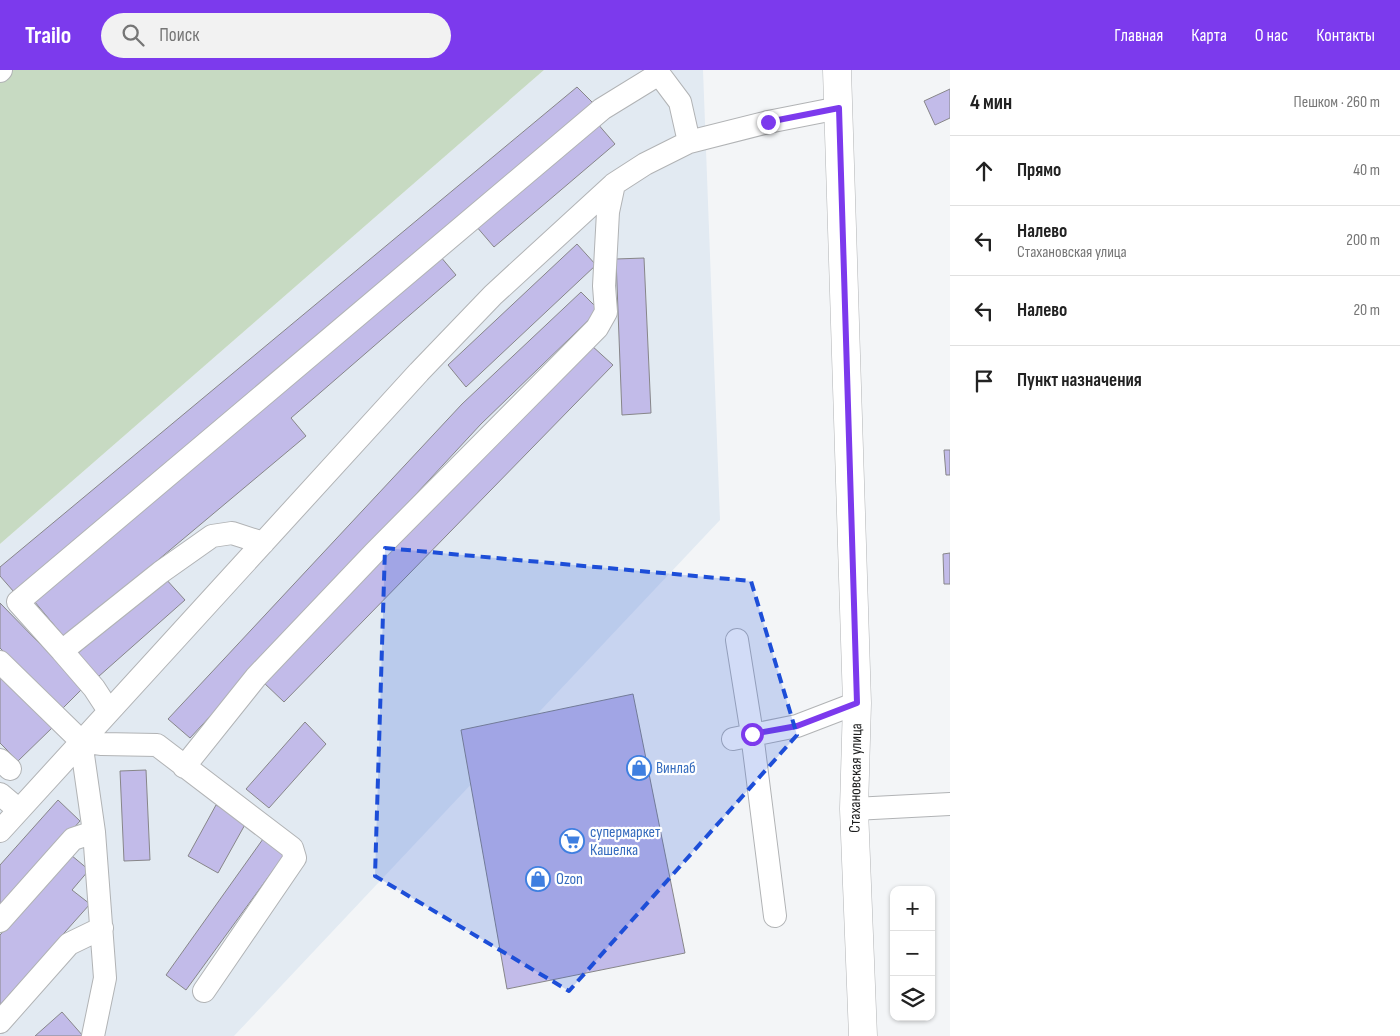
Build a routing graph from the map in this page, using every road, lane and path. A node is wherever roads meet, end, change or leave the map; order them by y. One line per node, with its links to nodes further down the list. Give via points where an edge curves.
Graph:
1 (837, 70): 3 (main road, Стахановская улица)
2 (656, 71): 4 (street, via 680,102); 8 (street, via 602,109 18,602)
3 (839, 108): 4 (street); 10 (main road, Стахановская улица)
4 (689, 142): 5 (street)
5 (614, 184): 6 (street, via 486,302); 14 (street, via 608,212 604,286 606,312 597,328 374,553 256,678)
6 (263, 543): 8 (street, via 232,533 212,536); 11 (street)
7 (737, 640): 12 (street)
8 (62, 651): 11 (street)
9 (0, 662): 13 (street)
10 (857, 703): 12 (street, via 797,726); 18 (main road, Стахановская улица)
11 (109, 711): 13 (street)
12 (742, 736): 21 (street)
13 (81, 741): 14 (street, via 157,745); 17 (street); 20 (street)
14 (184, 767): 24 (street, via 286,842 295,858)
15 (0, 794): 17 (street)
16 (950, 804): 18 (street)
17 (19, 810): 19 (street)
18 (854, 810): 27 (main road, Стахановская улица)
19 (0, 831)
20 (94, 832): 22 (street, via 73,839); 23 (street)
21 (775, 916)
22 (0, 921)
23 (102, 928): 25 (street, via 69,944); 26 (street, via 105,978)
24 (204, 990)
25 (0, 1022)
26 (93, 1036)
27 (863, 1036)

